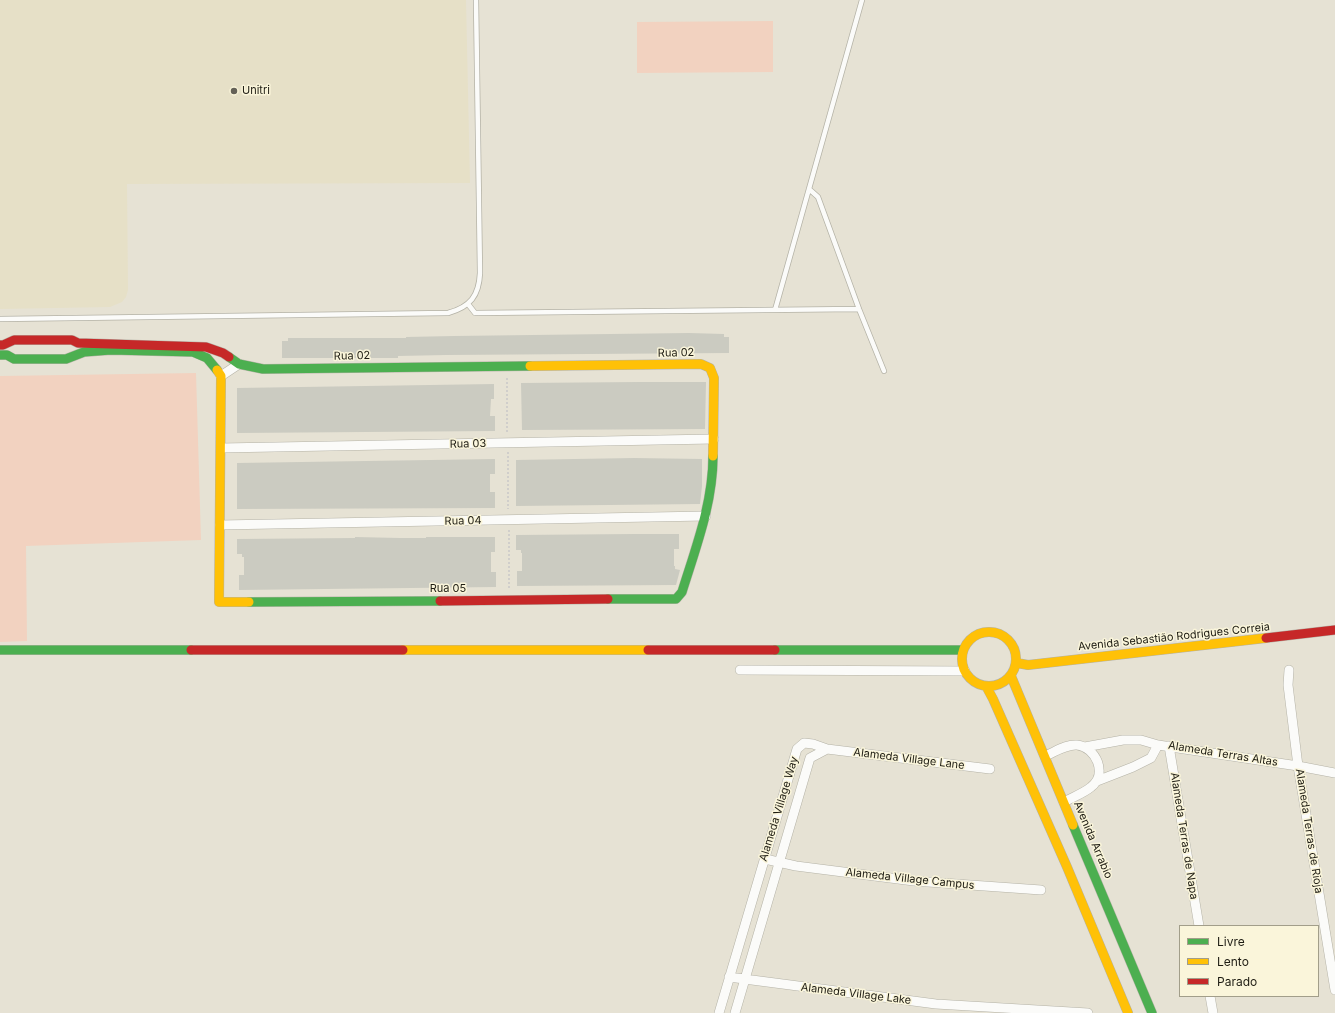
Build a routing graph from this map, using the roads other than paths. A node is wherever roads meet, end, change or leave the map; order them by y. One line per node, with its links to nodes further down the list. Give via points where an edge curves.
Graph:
1 (476, 0): 4 (lane, via 480,285)
2 (862, 0): 3 (lane)
3 (809, 189): 5 (lane, via 818,197); 6 (lane)
4 (468, 304): 6 (lane, via 475,313); 7 (lane, via 448,313)
5 (859, 309): 6 (lane); 13 (lane)
6 (775, 310)
7 (0, 319)
8 (0, 345): 9 (street, Rua 02, via 14,340 72,340 78,344 206,347)
9 (223, 353): 11 (street); 12 (street, Rua 02)
10 (0, 355): 11 (street, via 14,359 66,359 84,352 98,351 193,352 205,356)
11 (214, 364): 14 (street)
12 (239, 364): 14 (street); 15 (street, Rua 02, via 263,369 701,364 710,368 714,378)
13 (884, 371)
14 (221, 376): 16 (street)
15 (714, 439): 16 (street, Rua 03); 17 (street, via 714,470)
16 (221, 448): 18 (street)
17 (706, 516): 18 (street, Rua 04); 18 (street, Rua 05, via 682,592 676,599 219,602)
18 (220, 525)
19 (1335, 630): 22 (street, Avenida Sebastião Rodrigues Correia, via 1028,665)
20 (0, 650): 21 (street)
21 (963, 650): 22 (street, via 984,632 999,634 1011,642 1017,655); 25 (street, via 962,664)
22 (1017, 663): 26 (street)
23 (740, 670): 25 (street)
24 (1289, 670): 33 (street, Alameda Terras de Rioja, via 1288,685)
25 (965, 671): 27 (street, via 973,681)
26 (1011, 676): 27 (street, via 999,685); 32 (street, Avenida Arrabio)
27 (986, 686): 41 (street)
28 (1158, 745): 29 (street, Alameda Terras Altas); 30 (street, Alameda Terras Altas, via 1141,740 1123,740); 36 (street, via 1151,758)
29 (1170, 746): 33 (street, Alameda Terras Altas); 43 (street, Alameda Terras de Napa)
30 (1085, 747): 32 (street, via 1070,746); 36 (street, via 1092,752 1099,765)
31 (827, 749): 34 (street, Alameda Village Lane); 38 (street, Alameda Village Way, via 804,743 797,748); 40 (street, Alameda Village Way, via 810,758)
32 (1045, 756): 37 (street, Avenida Arrabio)
33 (1298, 766): 35 (street, Alameda Terras Altas); 46 (street, Alameda Terras de Rioja)
34 (990, 769)
35 (1335, 773)
36 (1096, 781): 37 (street, via 1092,787)
37 (1064, 802): 39 (street, Avenida Arrabio)
38 (765, 858): 40 (street, Alameda Village Campus); 44 (street, Alameda Village Way)
39 (1088, 860): 41 (street); 52 (street, Avenida Arrabio)
40 (780, 861): 42 (street, Alameda Village Campus, via 796,866 914,881); 45 (street, Alameda Village Way)
41 (1067, 867): 51 (street)
42 (1041, 890)
43 (1199, 925)
44 (730, 977): 45 (street, Alameda Village Lake); 48 (street, Alameda Village Way)
45 (745, 980): 49 (street, Alameda Village Way); 50 (street, Alameda Village Lake, via 936,1004)
46 (1335, 990)
47 (1210, 997): 53 (street)
48 (719, 1013)
49 (735, 1013)
50 (1088, 1013)
51 (1128, 1013)
52 (1152, 1013)
53 (1213, 1013)

